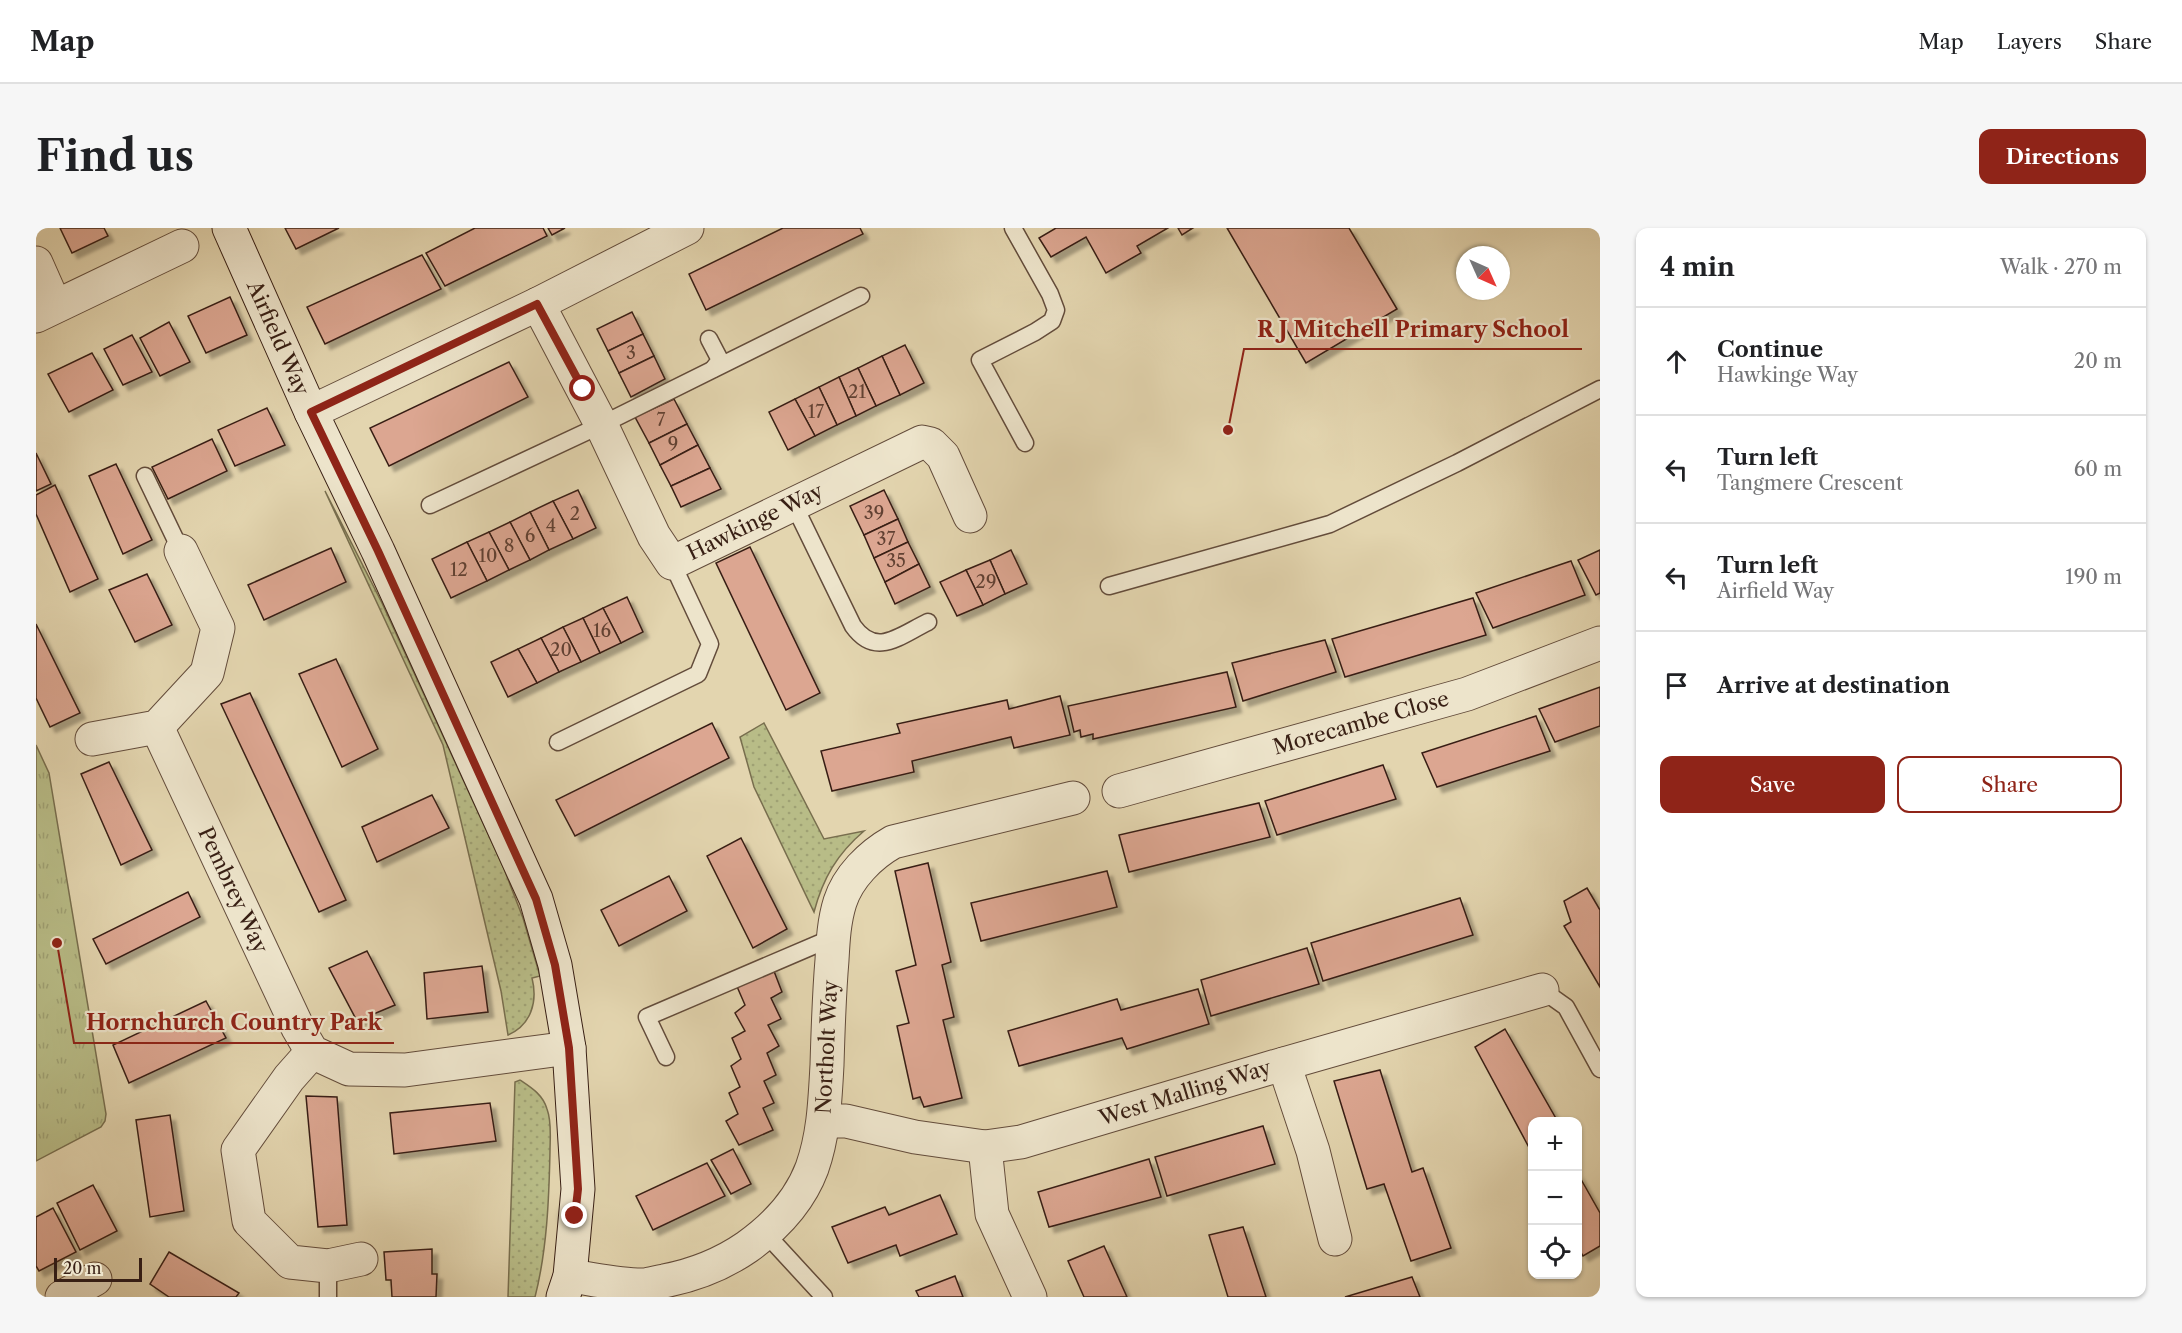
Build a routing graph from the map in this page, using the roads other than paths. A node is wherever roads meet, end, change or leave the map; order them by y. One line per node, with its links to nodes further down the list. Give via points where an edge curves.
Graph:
1 (229, 228): 12 (street, Airfield Way)
2 (687, 228): 7 (street)
3 (1013, 228): 14 (lane, via 1056,310 1052,321 980,360)
4 (182, 246): 8 (street)
5 (36, 264): 8 (street)
6 (861, 296): 10 (lane)
7 (537, 304): 12 (street); 13 (street, Hawkinge Way)
8 (46, 311)
9 (709, 339): 10 (lane, via 720,360)
10 (713, 369): 13 (lane)
11 (1600, 389): 21 (lane, via 1329,524)
12 (311, 412): 31 (street, Airfield Way, via 536,899 555,965)
13 (601, 425): 17 (lane); 20 (street, Hawkinge Way, via 654,536)
14 (1025, 443)
15 (145, 476): 19 (lane)
16 (793, 503): 18 (street, Hawkinge Way, via 922,442 931,444 943,456); 20 (street, Hawkinge Way); 22 (lane, via 861,637 881,643)
17 (430, 505)
18 (970, 516)
19 (181, 551): 24 (street, via 218,628 207,673)
20 (672, 563): 26 (lane, via 710,644 698,674)
21 (1109, 586)
22 (928, 622)
23 (1600, 643): 27 (street, Morecambe Close, via 1467,694)
24 (157, 727): 25 (street); 32 (street, Pembrey Way)
25 (92, 739)
26 (558, 742)
27 (1119, 791)
28 (1073, 798): 29 (street, Northolt Way, via 893,842 880,849 852,878 840,901)
29 (834, 937): 33 (lane, via 647,1017); 36 (street, Northolt Way)
30 (1542, 990): 34 (street, West Malling Way); 35 (lane, via 1566,1007)
31 (569, 1048): 32 (street, via 405,1070 350,1069); 43 (street, Airfield Way, via 578,1189)
32 (312, 1052): 42 (street, via 238,1150 249,1221 290,1262)
33 (666, 1057)
34 (1284, 1064): 37 (street, West Malling Way, via 1021,1142); 39 (street, via 1313,1150)
35 (1600, 1069)
36 (824, 1121): 37 (street, West Malling Way, via 846,1121 915,1137); 38 (street, Northolt Way, via 805,1184)
37 (985, 1147): 46 (street, via 992,1214)
38 (766, 1234): 43 (street, Northolt Way, via 734,1256 690,1275 642,1285); 45 (lane)
39 (1335, 1239)
40 (361, 1259): 42 (street)
41 (95, 1280): 44 (street)
42 (328, 1281)
43 (566, 1286)
44 (62, 1297)
45 (824, 1297)
46 (1030, 1297)

